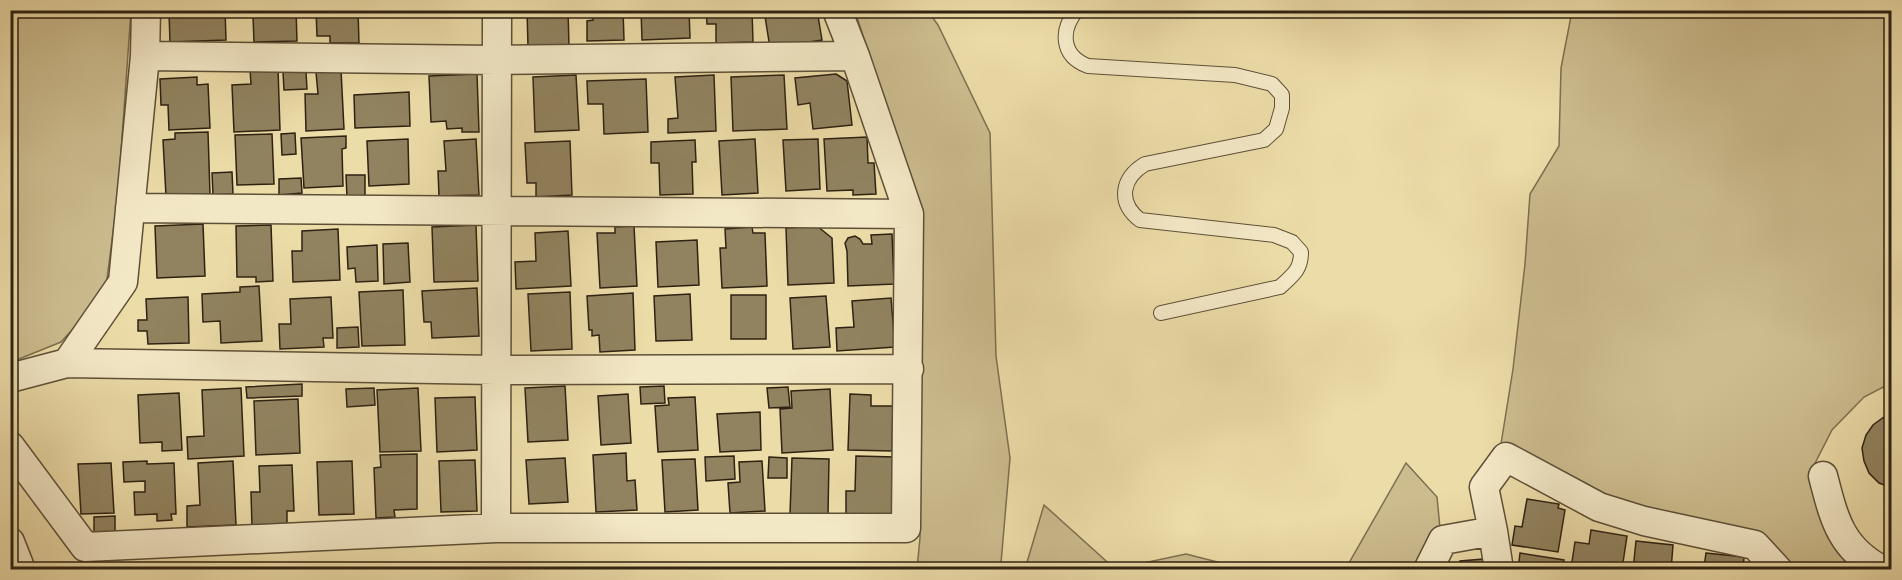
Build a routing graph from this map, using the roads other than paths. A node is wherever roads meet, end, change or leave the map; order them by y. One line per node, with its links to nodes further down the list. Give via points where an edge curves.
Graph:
1 (146, 10): 5 (street)
2 (497, 10): 7 (street)
3 (837, 10): 6 (street)
4 (1077, 10): 11 (lane, via 1065,34 1076,62 1088,66 1235,75 1272,84 1282,95 1276,129 1264,140 1145,164 1134,170 1126,183 1125,196 1131,213 1140,220 1274,236 1292,242 1301,252 1301,263 1280,287)
5 (145, 56): 7 (street); 8 (street)
6 (855, 56): 7 (street); 10 (street)
7 (496, 60): 9 (street)
8 (130, 208): 9 (street); 12 (street, via 123,282)
9 (496, 211): 10 (street); 14 (street)
10 (909, 214): 13 (street)
11 (1161, 313)
12 (67, 363): 14 (street); 15 (street)
13 (909, 369): 14 (street); 18 (street, via 906,528)
14 (496, 370): 18 (street)
15 (10, 378)
16 (10, 446): 18 (street, via 85,547)
17 (1823, 476): 25 (street, via 1834,518 1849,545)
18 (496, 528)
19 (1493, 531): 22 (street, via 1443,540); 23 (street); 24 (street, via 1484,487 1506,457 1599,507 1755,545)
20 (10, 542): 21 (street)
21 (21, 570)
22 (1428, 570)
23 (1499, 570)
24 (1778, 570)
25 (1882, 570)

